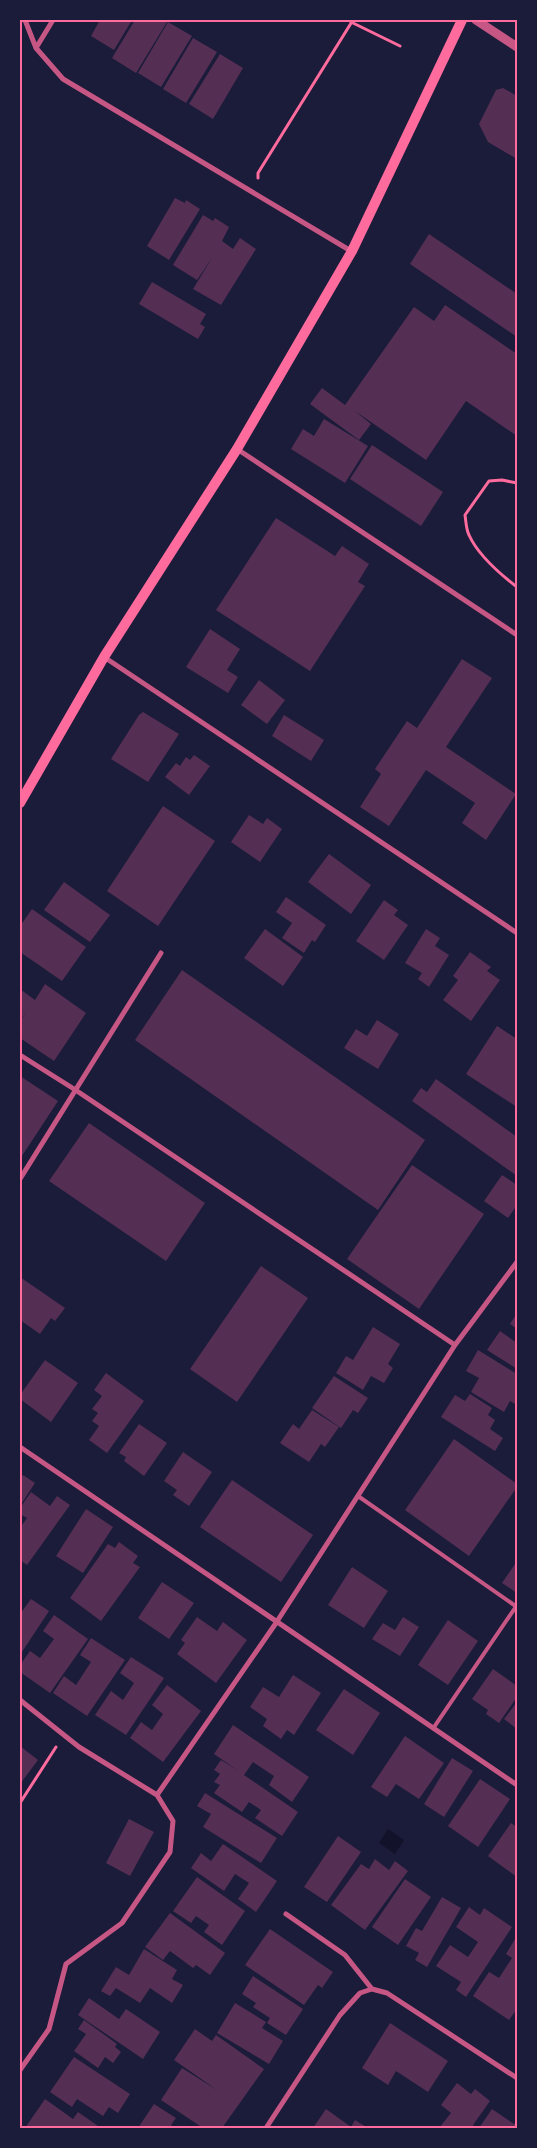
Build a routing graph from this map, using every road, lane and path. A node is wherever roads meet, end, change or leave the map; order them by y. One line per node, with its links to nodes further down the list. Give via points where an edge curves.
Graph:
1 (25, 20): 7 (street)
2 (53, 20): 7 (street)
3 (462, 20): 10 (main road)
4 (476, 20): 8 (street)
5 (352, 21): 6 (path); 9 (path, via 258,173)
6 (400, 46)
7 (36, 48): 9 (street, via 63,79)
8 (517, 48)
9 (260, 196): 10 (street)
10 (352, 251): 11 (main road)
11 (237, 449): 14 (street); 15 (main road)
12 (517, 483): 13 (path, via 489,482 465,515 468,535 483,556)
13 (517, 587)
14 (517, 635)
15 (104, 657): 16 (main road); 17 (street)
16 (20, 803)
17 (517, 933)
18 (161, 952): 20 (street)
19 (20, 1055): 20 (street)
20 (74, 1089): 21 (street); 23 (street)
21 (20, 1179)
22 (517, 1262): 23 (street)
23 (455, 1345): 25 (street)
24 (20, 1447): 27 (street)
25 (358, 1496): 26 (lane); 27 (street)
26 (517, 1606): 29 (lane)
27 (276, 1623): 29 (street); 32 (street)
28 (20, 1700): 30 (street)
29 (434, 1727): 31 (street)
30 (64, 1735): 32 (street); 33 (path)
31 (517, 1785)
32 (157, 1795): 36 (street, via 172,1821 170,1852 122,1923 66,1964 49,2029)
33 (20, 1803)
34 (286, 1914): 35 (street, via 345,1955)
35 (372, 1989): 37 (street, via 387,1993); 38 (street, via 360,1993 340,2015)
36 (20, 2070)
37 (517, 2078)
38 (266, 2128)

